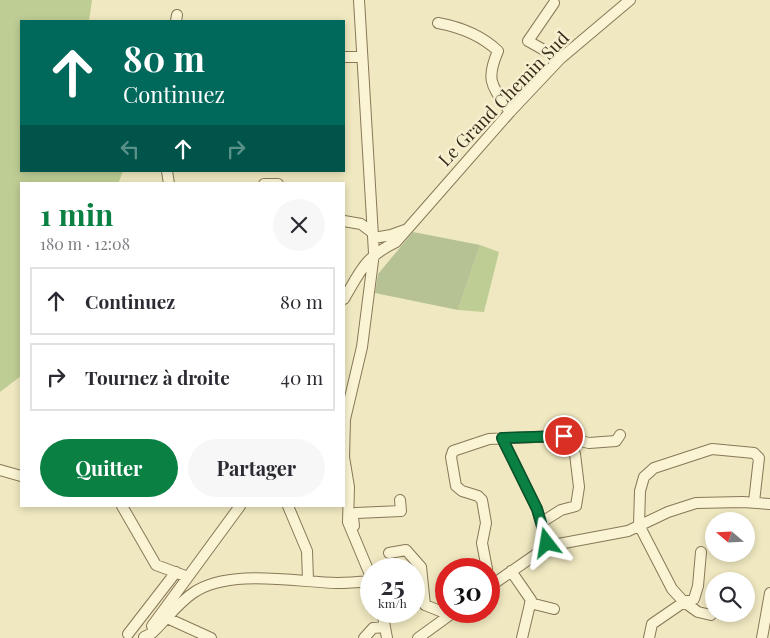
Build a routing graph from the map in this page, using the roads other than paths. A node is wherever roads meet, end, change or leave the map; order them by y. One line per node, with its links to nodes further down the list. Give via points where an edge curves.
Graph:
1 (359, 0): 6 (street)
2 (630, 0): 7 (street, Le Grand Chemin Sud)
3 (554, 4): 7 (street, via 528,41)
4 (438, 23): 8 (street, via 459,27 498,50 490,77 494,90)
5 (345, 57): 6 (street)
6 (362, 57): 9 (street)
7 (560, 59): 8 (street, Le Grand Chemin Sud)
8 (510, 112): 11 (street, Le Grand Chemin Sud)
9 (372, 210): 10 (street); 12 (street)
10 (348, 222): 12 (street, via 361,224)
11 (408, 228): 12 (street, via 391,235); 13 (street, Le Grand Chemin Sud, via 396,242)
12 (373, 236): 13 (street)
13 (374, 253): 14 (street); 28 (street, via 362,347 345,427 348,522)
14 (345, 296)
15 (620, 435): 16 (street, via 616,441 589,443 564,436)
16 (502, 438): 26 (street); 34 (street, via 489,439 452,453 456,486 482,500 486,523 482,543)
17 (575, 454): 26 (street, via 579,487 576,506 561,510)
18 (0, 470): 19 (street)
19 (20, 476)
20 (400, 500): 28 (street, via 401,511 355,514)
21 (754, 502): 22 (street); 27 (street, via 696,503); 27 (street, via 759,458 754,453 712,449 649,471 640,491)
22 (770, 504)
23 (123, 507): 35 (street, via 156,564)
24 (239, 507): 37 (street)
25 (288, 507): 39 (street, via 307,551)
26 (542, 522): 29 (street)
27 (639, 525): 29 (street, via 609,536); 42 (street, via 672,590)
28 (353, 534): 32 (street)
29 (548, 546): 36 (street)
30 (701, 552): 42 (street, via 694,598)
31 (389, 553): 33 (street, via 406,550)
32 (363, 558)
33 (413, 558)
34 (485, 558)
35 (176, 572): 37 (street); 52 (street)
36 (511, 572): 38 (street); 44 (street, via 531,600)
37 (188, 577): 53 (street)
38 (500, 578)
39 (308, 580): 40 (street); 48 (street, via 238,579 217,584 194,592)
40 (360, 582)
41 (770, 593): 60 (street)
42 (684, 602): 47 (street); 59 (street, via 652,624)
43 (425, 604): 45 (street)
44 (530, 604): 46 (street); 58 (street)
45 (435, 607)
46 (554, 608)
47 (705, 614)
48 (167, 618): 53 (street); 54 (street)
49 (384, 623): 51 (street)
50 (439, 623): 57 (street)
51 (385, 627): 55 (street, via 373,628); 56 (street)
52 (128, 634)
53 (144, 637)
54 (211, 638)
55 (364, 638)
56 (388, 638)
57 (418, 638)
58 (522, 638)
59 (649, 638)
60 (762, 638)

